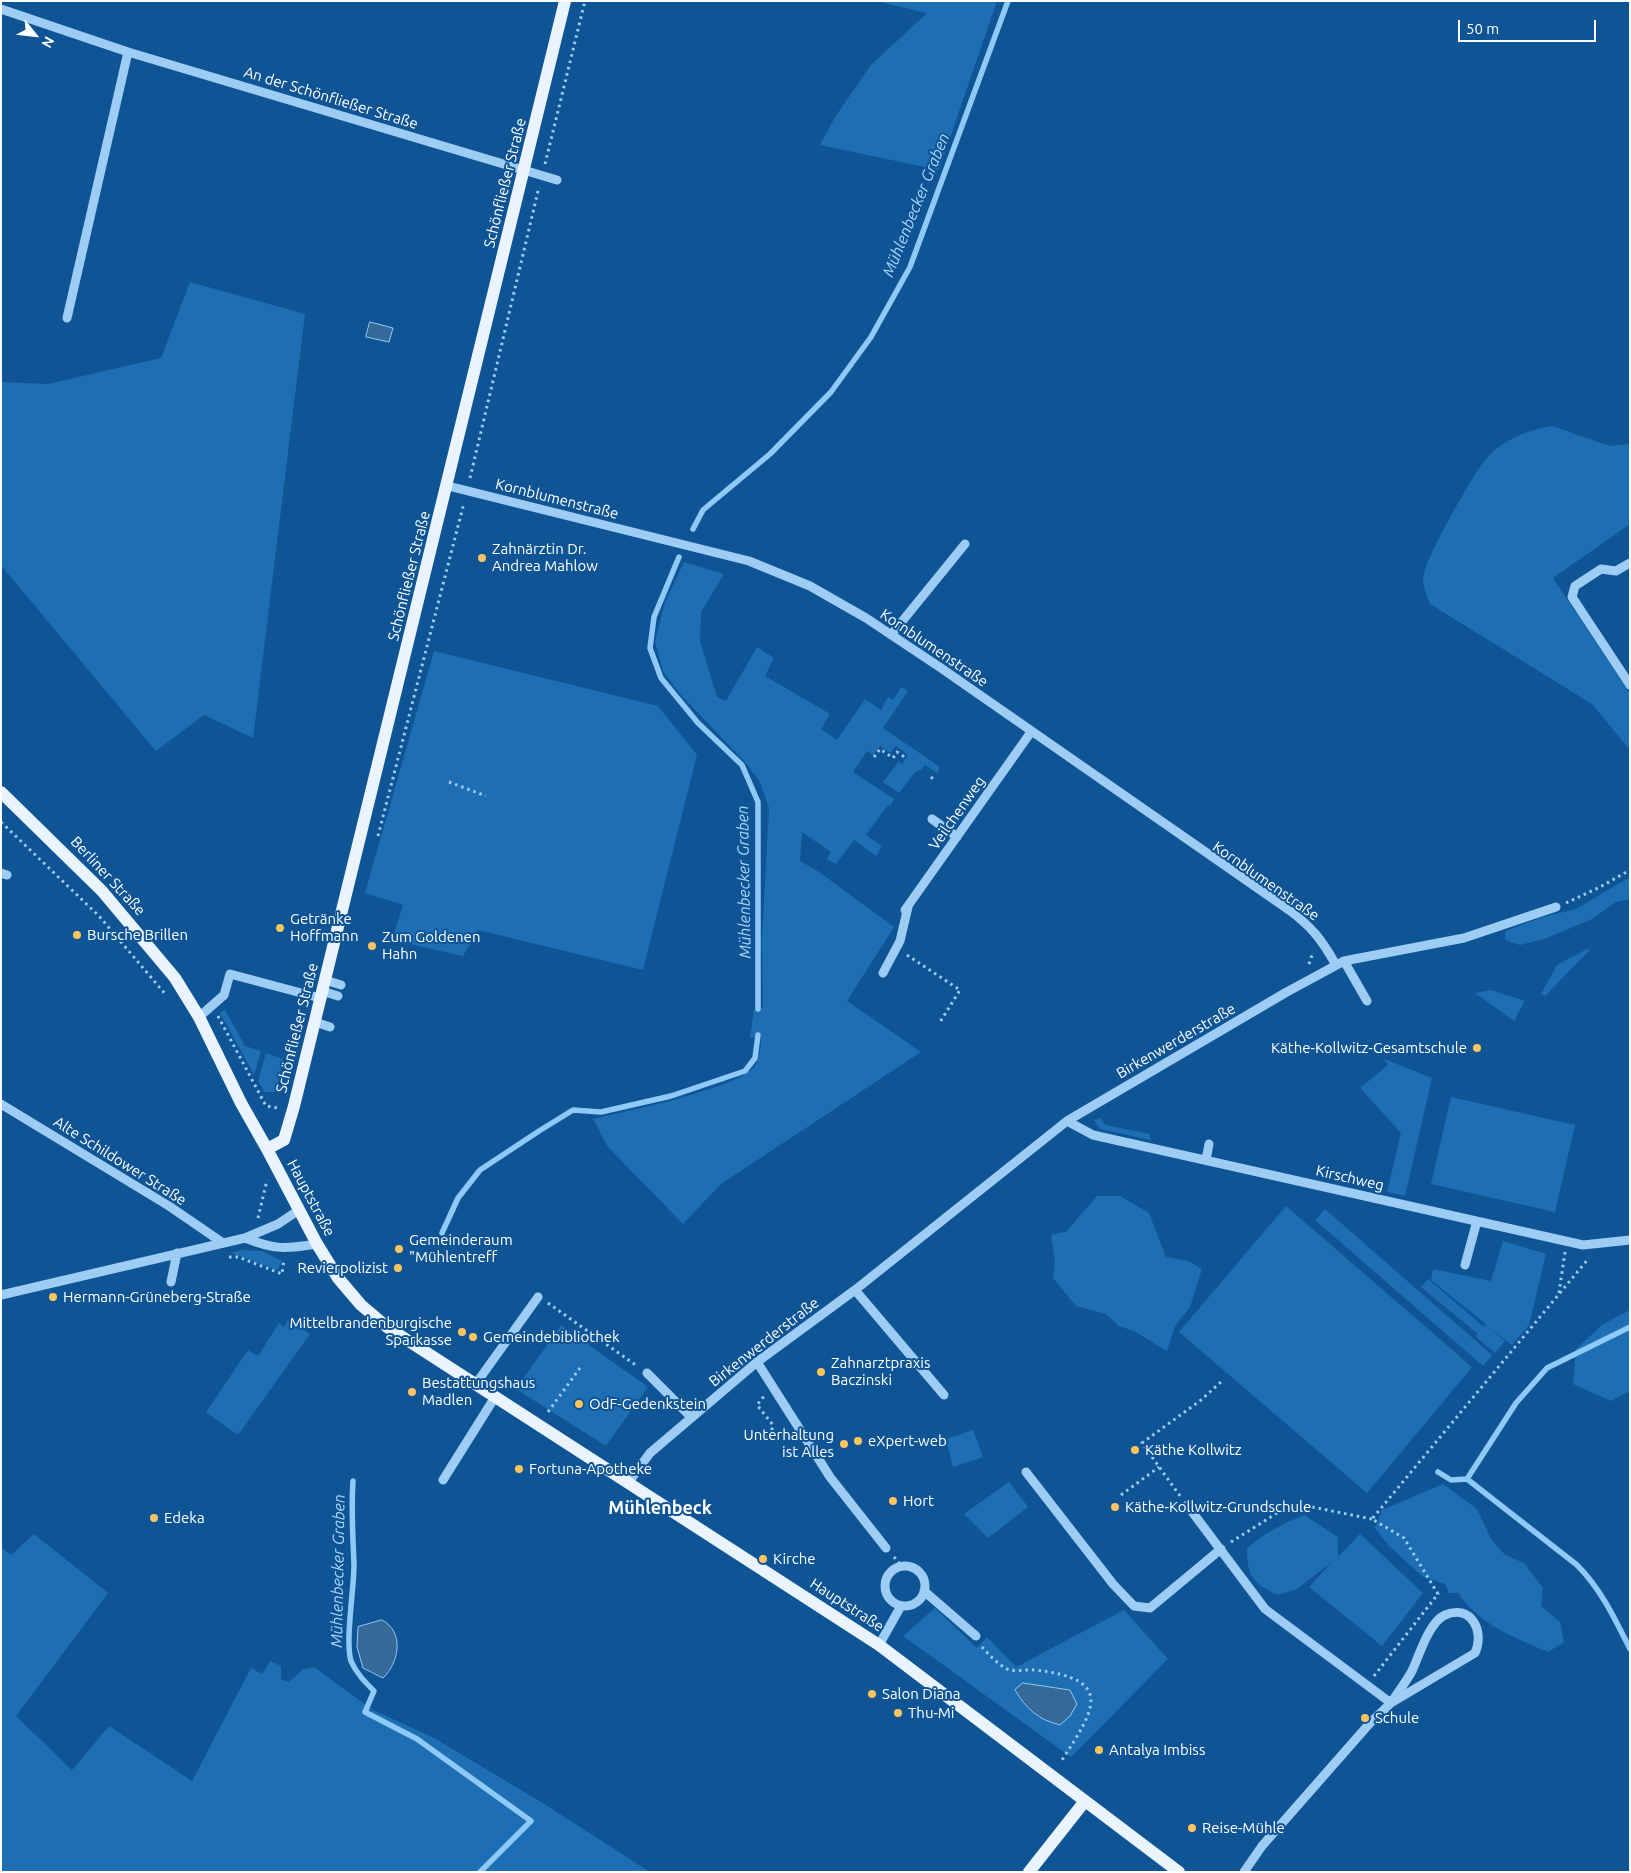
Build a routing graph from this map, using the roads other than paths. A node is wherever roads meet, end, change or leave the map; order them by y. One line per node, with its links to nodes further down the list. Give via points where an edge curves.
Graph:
1 (565, 1): 4 (main road, Schönfließer Straße)
2 (1, 9): 3 (street, An der Schönfließer Straße)
3 (128, 52): 4 (street, An der Schönfließer Straße); 6 (street)
4 (525, 171): 5 (street, An der Schönfließer Straße); 7 (main road, Schönfließer Straße)
5 (557, 180)
6 (66, 318)
7 (448, 486): 10 (street, Kornblumenstraße, via 749,561 810,586); 20 (main road, Schönfließer Straße)
8 (965, 544): 10 (street)
9 (1630, 562): 11 (street, via 1616,572 1601,569 1575,586 1572,597)
10 (892, 635): 12 (street, Kornblumenstraße)
11 (1630, 685)
12 (1031, 732): 15 (street, Veilchenweg); 17 (street, Kornblumenstraße, via 1309,925)
13 (1, 792): 23 (main road, Berliner Straße, via 102,891 175,978)
14 (932, 820): 15 (street)
15 (957, 837): 18 (street, Veilchenweg, via 906,909 896,947)
16 (1556, 907): 17 (street, Birkenwerderstraße, via 1464,938)
17 (1340, 963): 22 (street, Kornblumenstraße); 27 (street, Birkenwerderstraße)
18 (883, 973)
19 (341, 985): 20 (street)
20 (323, 990): 21 (street); 23 (street, via 230,974 224,995); 24 (main road, Schönfließer Straße)
21 (338, 996)
22 (1367, 1001)
23 (198, 1017): 29 (main road, Berliner Straße)
24 (315, 1022): 25 (street); 29 (main road, Schönfließer Straße, via 284,1140)
25 (330, 1027)
26 (1, 1104): 35 (street, Alte Schildower Straße, via 170,1206)
27 (1067, 1121): 30 (street, Kirschweg, via 1093,1135); 40 (street, Birkenwerderstraße)
28 (1209, 1144): 30 (street)
29 (268, 1148): 31 (main road, Hauptstraße)
30 (1206, 1160): 32 (street, Kirschweg)
31 (299, 1210): 33 (street, via 278,1224); 36 (main road, Hauptstraße)
32 (1477, 1221): 34 (street, Kirschweg, via 1582,1245); 38 (street)
33 (244, 1238): 35 (street); 36 (street, via 269,1248)
34 (1630, 1240)
35 (223, 1243): 37 (street)
36 (317, 1244): 45 (main road, Hauptstraße, via 360,1305 387,1327)
37 (177, 1253): 39 (street); 41 (street)
38 (1465, 1265)
39 (171, 1282)
40 (855, 1290): 43 (street, Birkenwerderstraße); 46 (street)
41 (1, 1295)
42 (538, 1296): 45 (street)
43 (757, 1362): 48 (street, Birkenwerderstraße); 53 (street, via 830,1477)
44 (647, 1373): 48 (street)
45 (476, 1385): 47 (main road, Hauptstraße)
46 (944, 1395)
47 (495, 1398): 50 (street); 51 (main road, Hauptstraße)
48 (690, 1417): 51 (street, Birkenwerderstraße, via 650,1453)
49 (1026, 1472): 54 (street, via 1113,1584 1134,1606 1150,1608)
50 (443, 1480)
51 (628, 1483): 58 (main road, Hauptstraße)
52 (1187, 1505): 54 (street)
53 (886, 1548)
54 (1221, 1550): 59 (street, via 1265,1609)
55 (924, 1591): 56 (street, via 918,1601); 56 (street, via 920,1573 909,1566 896,1568 887,1576 885,1588 890,1600); 57 (street)
56 (901, 1606): 58 (street)
57 (976, 1636)
58 (879, 1645): 60 (main road, Hauptstraße)
59 (1391, 1703): 59 (street, via 1475,1653 1480,1643 1474,1621 1455,1613 1443,1616); 63 (street, via 1269,1839)
60 (1085, 1801): 61 (main road); 62 (main road, Hauptstraße)
61 (1029, 1872)
62 (1179, 1872)
63 (1244, 1872)

